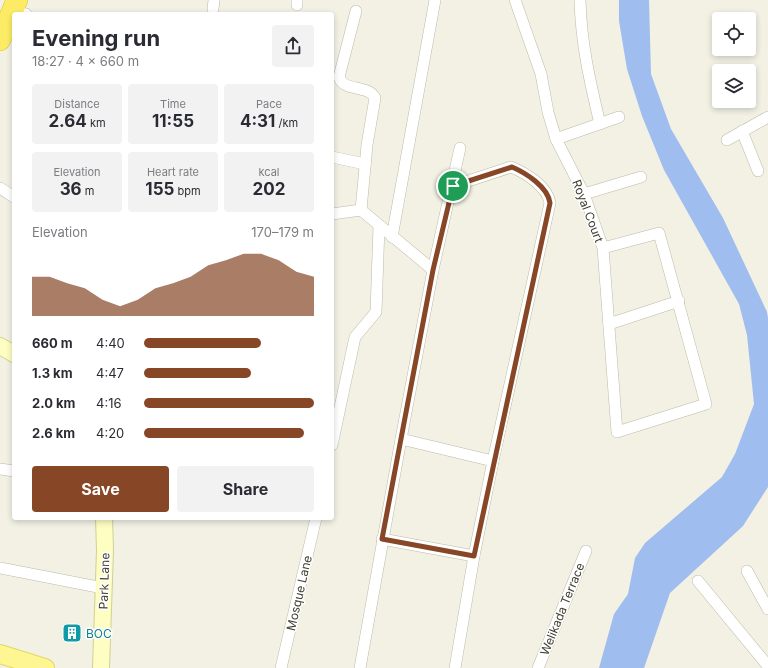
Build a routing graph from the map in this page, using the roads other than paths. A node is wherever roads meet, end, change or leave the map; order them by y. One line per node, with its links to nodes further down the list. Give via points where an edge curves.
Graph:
1 (435, 0): 26 (street)
2 (515, 0): 12 (street, Royal Court, via 541,74)
3 (580, 0): 10 (street, via 582,39)
4 (356, 11): 16 (street, via 339,77 344,84 368,90 375,98)
5 (12, 19): 6 (highway)
6 (0, 40): 7 (street)
7 (12, 43)
8 (619, 117): 10 (street)
9 (768, 117): 11 (street)
10 (600, 124): 12 (street)
11 (742, 131): 13 (street); 17 (street)
12 (556, 139): 22 (street, Royal Court)
13 (727, 140)
14 (460, 148): 19 (street)
15 (334, 157): 16 (street)
16 (365, 164): 23 (street)
17 (758, 171)
18 (641, 177): 22 (street)
19 (453, 186): 28 (street); 35 (street, via 512,167 549,195 550,203)
20 (0, 188): 21 (street)
21 (12, 194)
22 (584, 194): 27 (street, Royal Court)
23 (361, 210): 24 (street); 25 (street)
24 (334, 214)
25 (379, 226): 26 (street); 33 (street, via 376,312 355,337)
26 (392, 237): 28 (street)
27 (603, 248): 29 (street, via 659,233); 30 (street, Royal Court)
28 (433, 270): 34 (street)
29 (679, 301): 30 (street); 30 (street, Royal Court, via 706,404 617,432)
30 (609, 324)
31 (0, 346): 32 (street)
32 (12, 353)
33 (334, 436)
34 (401, 439): 35 (street); 40 (street)
35 (494, 461): 42 (street)
36 (0, 469): 37 (street)
37 (12, 472)
38 (104, 520): 46 (street, Park Lane)
39 (316, 520): 53 (street, Mosque Lane)
40 (382, 539): 42 (street); 54 (street)
41 (586, 551): 56 (street, Welikada Terrace)
42 (474, 556): 55 (street)
43 (0, 568): 46 (street)
44 (747, 571): 47 (street)
45 (698, 581): 50 (street)
46 (103, 588): 52 (street, Park Lane)
47 (768, 610)
48 (0, 654): 49 (main road)
49 (19, 664): 51 (main road)
50 (768, 666)
51 (46, 668)
52 (101, 668)
53 (281, 668)
54 (360, 668)
55 (455, 668)
56 (538, 668)

